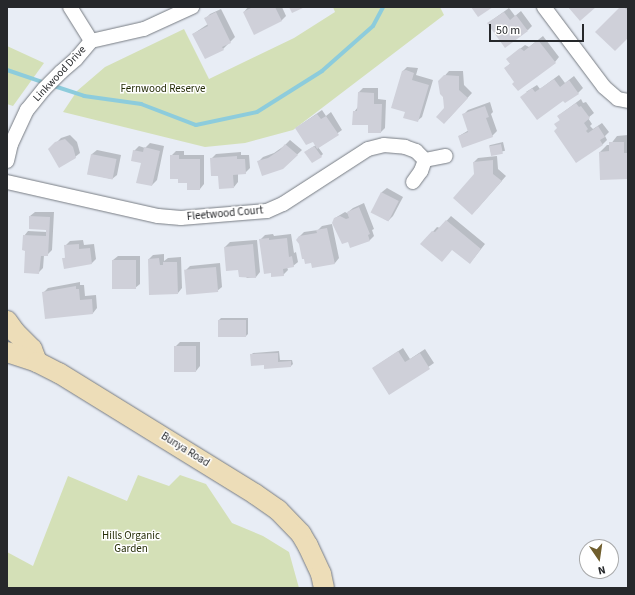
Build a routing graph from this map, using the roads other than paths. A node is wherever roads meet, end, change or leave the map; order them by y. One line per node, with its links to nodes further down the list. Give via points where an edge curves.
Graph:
1 (70, 7): 4 (street)
2 (192, 7): 4 (street, Linkwood Drive, via 144,29)
3 (544, 7): 5 (street, via 604,87 618,99)
4 (91, 41): 8 (street, Linkwood Drive, via 27,110 11,144)
5 (628, 102)
6 (446, 156): 7 (street)
7 (425, 160): 9 (street, Fleetwood Court, via 416,151 384,145 368,149 283,204 267,211 181,218 158,216); 10 (street)
8 (7, 161)
9 (7, 182)
10 (414, 182)
11 (7, 321): 13 (main road, via 32,349)
12 (7, 352): 13 (main road, Bunya Road)
13 (37, 362): 14 (main road, Bunya Road, via 102,399 278,510 301,534 321,574)
14 (324, 588)

